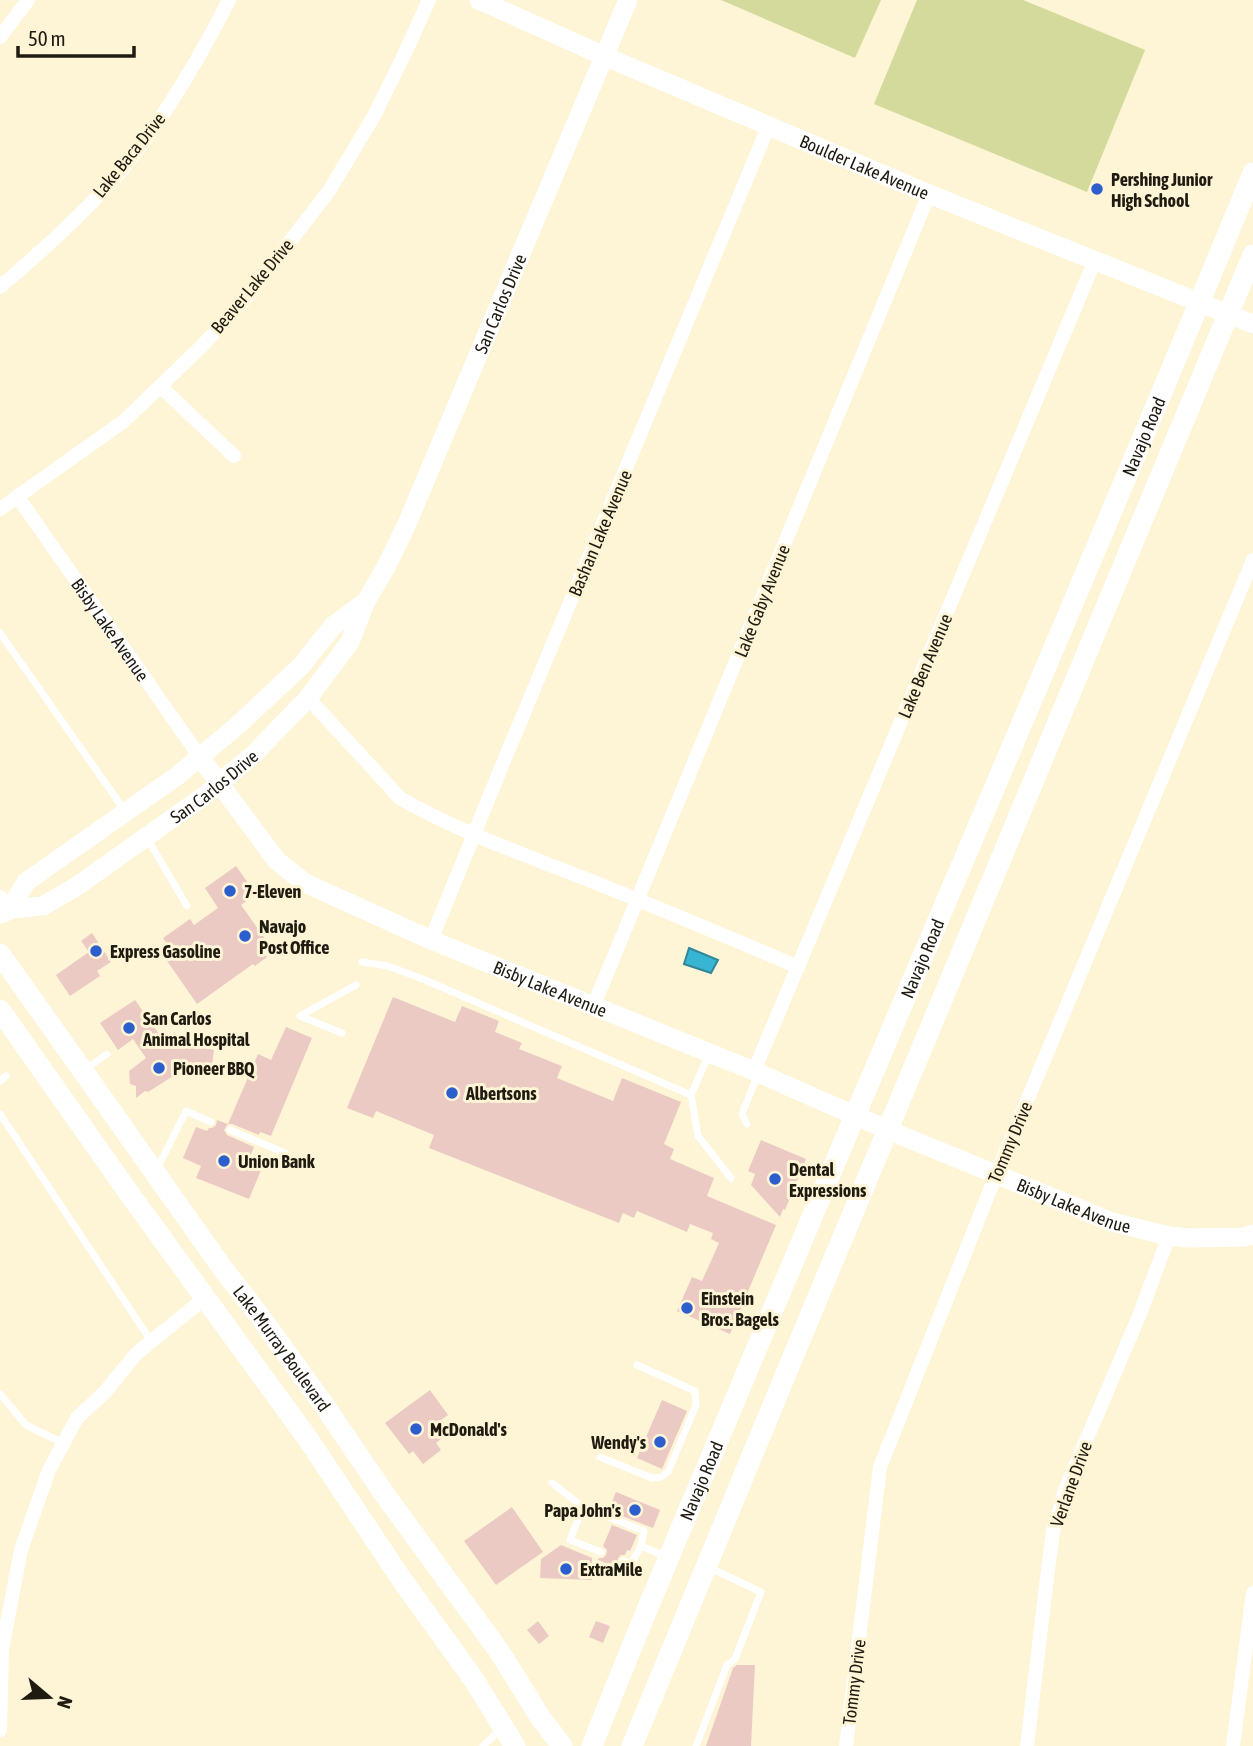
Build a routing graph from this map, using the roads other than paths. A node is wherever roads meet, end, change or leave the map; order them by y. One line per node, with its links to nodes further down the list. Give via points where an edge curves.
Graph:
1 (28, 0): 6 (street)
2 (229, 0): 13 (street, Lake Baca Drive, via 183,85 128,162 103,192)
3 (429, 0): 17 (street, Beaver Lake Drive, via 374,116 329,191 239,307)
4 (479, 0): 7 (street, Boulder Lake Avenue)
5 (628, 0): 7 (street, San Carlos Drive)
6 (0, 37)
7 (604, 56): 8 (street, Boulder Lake Avenue); 22 (street, San Carlos Drive, via 406,526)
8 (769, 125): 10 (street, Boulder Lake Avenue); 28 (street, Bashan Lake Avenue)
9 (1253, 173): 14 (main road, Navajo Road)
10 (929, 194): 12 (street, Boulder Lake Avenue); 30 (street, Lake Gaby Avenue)
11 (1253, 255): 15 (main road, Navajo Road)
12 (1095, 260): 14 (street, Boulder Lake Avenue); 36 (street, Lake Ben Avenue)
13 (0, 287)
14 (1200, 302): 15 (street, Boulder Lake Avenue); 47 (main road, Navajo Road)
15 (1229, 314): 16 (street, Boulder Lake Avenue); 51 (main road, Navajo Road)
16 (1253, 324)
17 (160, 386): 18 (street); 19 (street, Beaver Lake Drive, via 124,421)
18 (234, 456)
19 (17, 496): 20 (street, Beaver Lake Drive); 25 (street, Bisby Lake Avenue)
20 (0, 509)
21 (1253, 560): 54 (street, Tommy Drive)
22 (365, 603): 24 (street, San Carlos Drive, via 350,642); 25 (street, San Carlos Drive, via 333,626 301,666)
23 (0, 633): 27 (lane)
24 (308, 698): 26 (street, San Carlos Drive); 28 (street, via 400,798)
25 (200, 757): 26 (street, Bisby Lake Avenue); 27 (street, San Carlos Drive)
26 (220, 783): 29 (street, San Carlos Drive); 33 (street, Bisby Lake Avenue, via 277,861 305,883)
27 (126, 812): 32 (street, San Carlos Drive, via 26,882)
28 (474, 834): 30 (street); 33 (street, Bashan Lake Avenue)
29 (146, 837): 31 (lane); 32 (street, San Carlos Drive, via 43,906)
30 (639, 900): 36 (street); 38 (street, Lake Gaby Avenue)
31 (187, 906)
32 (3, 907)
33 (431, 940): 38 (street, Bisby Lake Avenue)
34 (0, 954): 43 (main road, Lake Murray Boulevard)
35 (362, 962): 45 (lane, via 425,980)
36 (798, 967): 44 (street, Lake Ben Avenue)
37 (356, 985): 40 (lane, via 300,1016)
38 (593, 1007): 41 (street, Bisby Lake Avenue)
39 (0, 1010): 58 (main road, Lake Murray Boulevard)
40 (342, 1034)
41 (710, 1053): 44 (street, Bisby Lake Avenue); 45 (lane)
42 (107, 1054): 43 (lane)
43 (82, 1072): 53 (main road, Lake Murray Boulevard)
44 (756, 1072): 47 (street, Bisby Lake Avenue); 49 (lane, via 741,1114)
45 (691, 1095): 55 (lane, via 698,1136)
46 (0, 1114): 62 (lane)
47 (855, 1115): 51 (street, Bisby Lake Avenue); 63 (main road, Navajo Road)
48 (211, 1122): 53 (lane, via 186,1111)
49 (747, 1124)
50 (230, 1130): 52 (lane)
51 (888, 1130): 54 (street, Bisby Lake Avenue); 69 (main road, Navajo Road)
52 (285, 1153)
53 (155, 1173): 59 (main road, Lake Murray Boulevard)
54 (996, 1175): 57 (street, Bisby Lake Avenue, via 1112,1222); 85 (street, Tommy Drive, via 880,1466)
55 (731, 1178)
56 (1253, 1234): 57 (street, Bisby Lake Avenue)
57 (1169, 1236): 86 (street, Verlane Drive, via 1065,1490 1053,1532)
58 (172, 1252): 59 (main road, via 209,1273); 60 (main road, Lake Murray Boulevard)
59 (226, 1273): 61 (main road, Lake Murray Boulevard)
60 (206, 1297): 61 (main road); 62 (street); 77 (main road, Lake Murray Boulevard, via 472,1677)
61 (256, 1311): 81 (main road, Lake Murray Boulevard)
62 (152, 1342): 66 (street, via 77,1418)
63 (750, 1364): 69 (main road, via 766,1382 766,1394 740,1458); 73 (main road, Navajo Road)
64 (637, 1365): 67 (lane, via 695,1391 696,1405 668,1472 661,1477 652,1478)
65 (0, 1394): 66 (lane, via 26,1425)
66 (63, 1443): 78 (street, via 22,1550 2,1649)
67 (600, 1457)
68 (552, 1483): 70 (lane)
69 (741, 1483): 75 (main road, Navajo Road)
70 (583, 1507): 71 (lane, via 644,1531); 72 (lane, via 570,1540)
71 (640, 1546): 73 (lane); 74 (lane, via 631,1564)
72 (601, 1552)
73 (669, 1557): 82 (main road, Navajo Road)
74 (623, 1561)
75 (706, 1566): 83 (main road, Navajo Road); 84 (lane, via 761,1592)
76 (1253, 1593): 87 (street)
77 (502, 1727): 79 (lane); 80 (main road, Lake Murray Boulevard)
78 (0, 1730)
79 (482, 1746)
80 (515, 1746)
81 (562, 1746)
82 (592, 1746)
83 (632, 1746)
84 (696, 1746)
85 (846, 1746)
86 (1027, 1746)
87 (1233, 1746)

